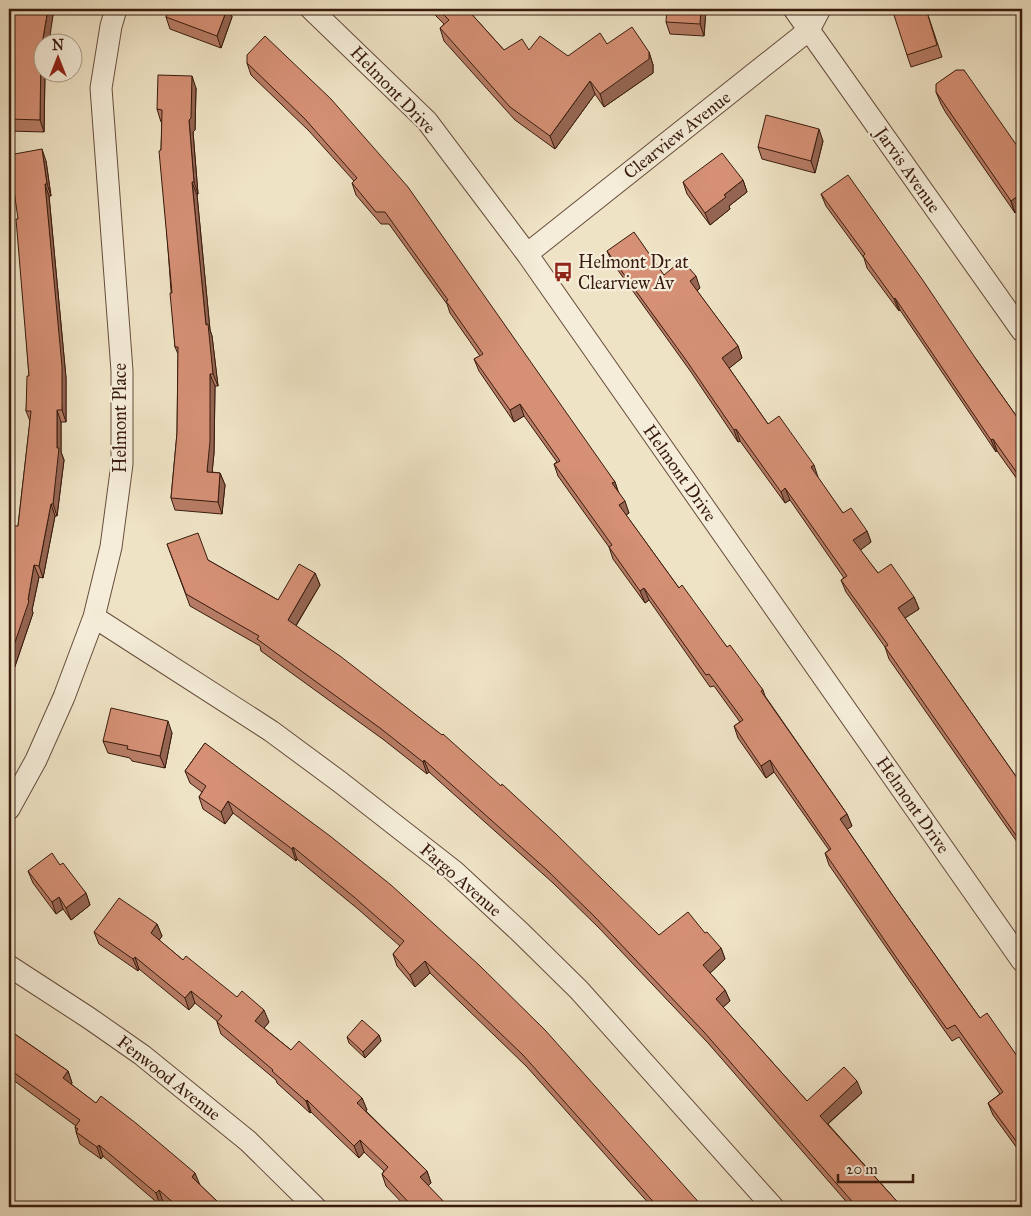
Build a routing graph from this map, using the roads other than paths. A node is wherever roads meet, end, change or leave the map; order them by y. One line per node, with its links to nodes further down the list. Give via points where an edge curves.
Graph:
1 (116, 9): 8 (street, Helmont Place, via 101,88 122,371 122,464 111,547)
2 (311, 9): 6 (street, Helmont Drive, via 427,121)
3 (794, 9): 5 (street, Jarvis Avenue)
4 (820, 9): 5 (street, Clearview Avenue)
5 (809, 30): 6 (street, Clearview Avenue); 7 (street, Jarvis Avenue)
6 (527, 254): 10 (street, Helmont Drive)
7 (1022, 331)
8 (94, 617): 9 (street, Helmont Place, via 60,706); 13 (street, Fargo Avenue, via 271,731 454,872 579,990)
9 (9, 809)
10 (1022, 961)
11 (9, 966): 12 (street, Fenwood Avenue, via 142,1056 248,1141)
12 (315, 1207)
13 (773, 1207)

